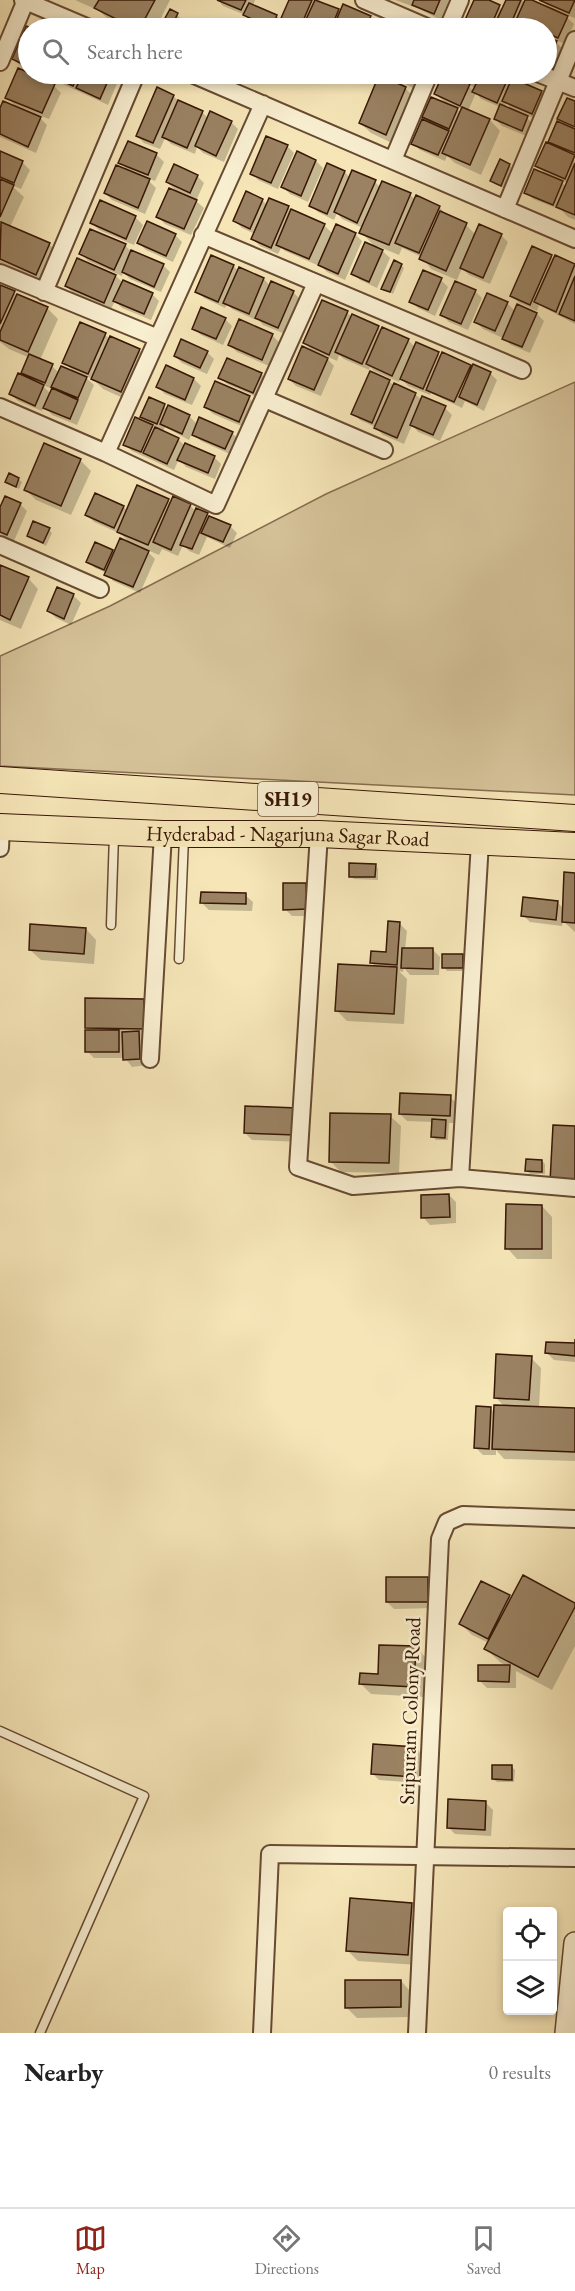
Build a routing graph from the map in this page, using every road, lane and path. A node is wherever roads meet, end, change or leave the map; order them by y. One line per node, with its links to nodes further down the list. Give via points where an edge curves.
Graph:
1 (25, 0): 4 (street); 8 (street)
2 (364, 0): 5 (street)
3 (460, 0): 6 (street)
4 (66, 18)
5 (406, 18)
6 (452, 18)
7 (575, 40): 9 (street)
8 (0, 62)
9 (558, 81): 14 (street)
10 (132, 84): 22 (street)
11 (216, 84): 15 (street)
12 (425, 84): 16 (street)
13 (557, 84): 17 (street)
14 (575, 88)
15 (263, 104): 16 (street); 18 (street)
16 (393, 160): 17 (street)
17 (505, 209): 19 (street)
18 (203, 235): 21 (street); 23 (street)
19 (575, 239)
20 (0, 273): 22 (street)
21 (316, 283): 24 (street); 25 (street)
22 (44, 292): 23 (street)
23 (158, 338): 28 (street)
24 (522, 370)
25 (265, 399): 27 (street); 28 (street, via 216,505)
26 (0, 407): 28 (street)
27 (384, 450)
28 (106, 453)
29 (0, 545): 30 (street)
30 (100, 589)
31 (0, 780): 32 (main road, Hyderabad - Nagarjuna Sagar Road / SH19)
32 (575, 818)
33 (114, 832): 34 (main road, Hyderabad - Nagarjuna Sagar Road / SH19); 35 (main road, Hyderabad - Nagarjuna Sagar Road / SH19); 39 (lane)
34 (0, 834)
35 (174, 834): 36 (main road, Hyderabad - Nagarjuna Sagar Road / SH19); 40 (lane); 41 (street)
36 (319, 834): 37 (main road, Hyderabad - Nagarjuna Sagar Road / SH19); 42 (street, via 298,1167 353,1185)
37 (480, 842): 38 (main road, Hyderabad - Nagarjuna Sagar Road / SH19); 42 (street)
38 (575, 846)
39 (111, 925)
40 (179, 959)
41 (150, 1059)
42 (460, 1178): 43 (street)
43 (575, 1188)
44 (575, 1519): 46 (street, Sripuram Colony Road, via 463,1515 447,1522 440,1539)
45 (0, 1731): 49 (lane, via 144,1796)
46 (426, 1855): 47 (street); 50 (street, via 270,1854); 51 (street, Sripuram Colony Road)
47 (575, 1858)
48 (575, 1943): 52 (street)
49 (40, 2033)
50 (262, 2033)
51 (417, 2033)
52 (566, 2033)

